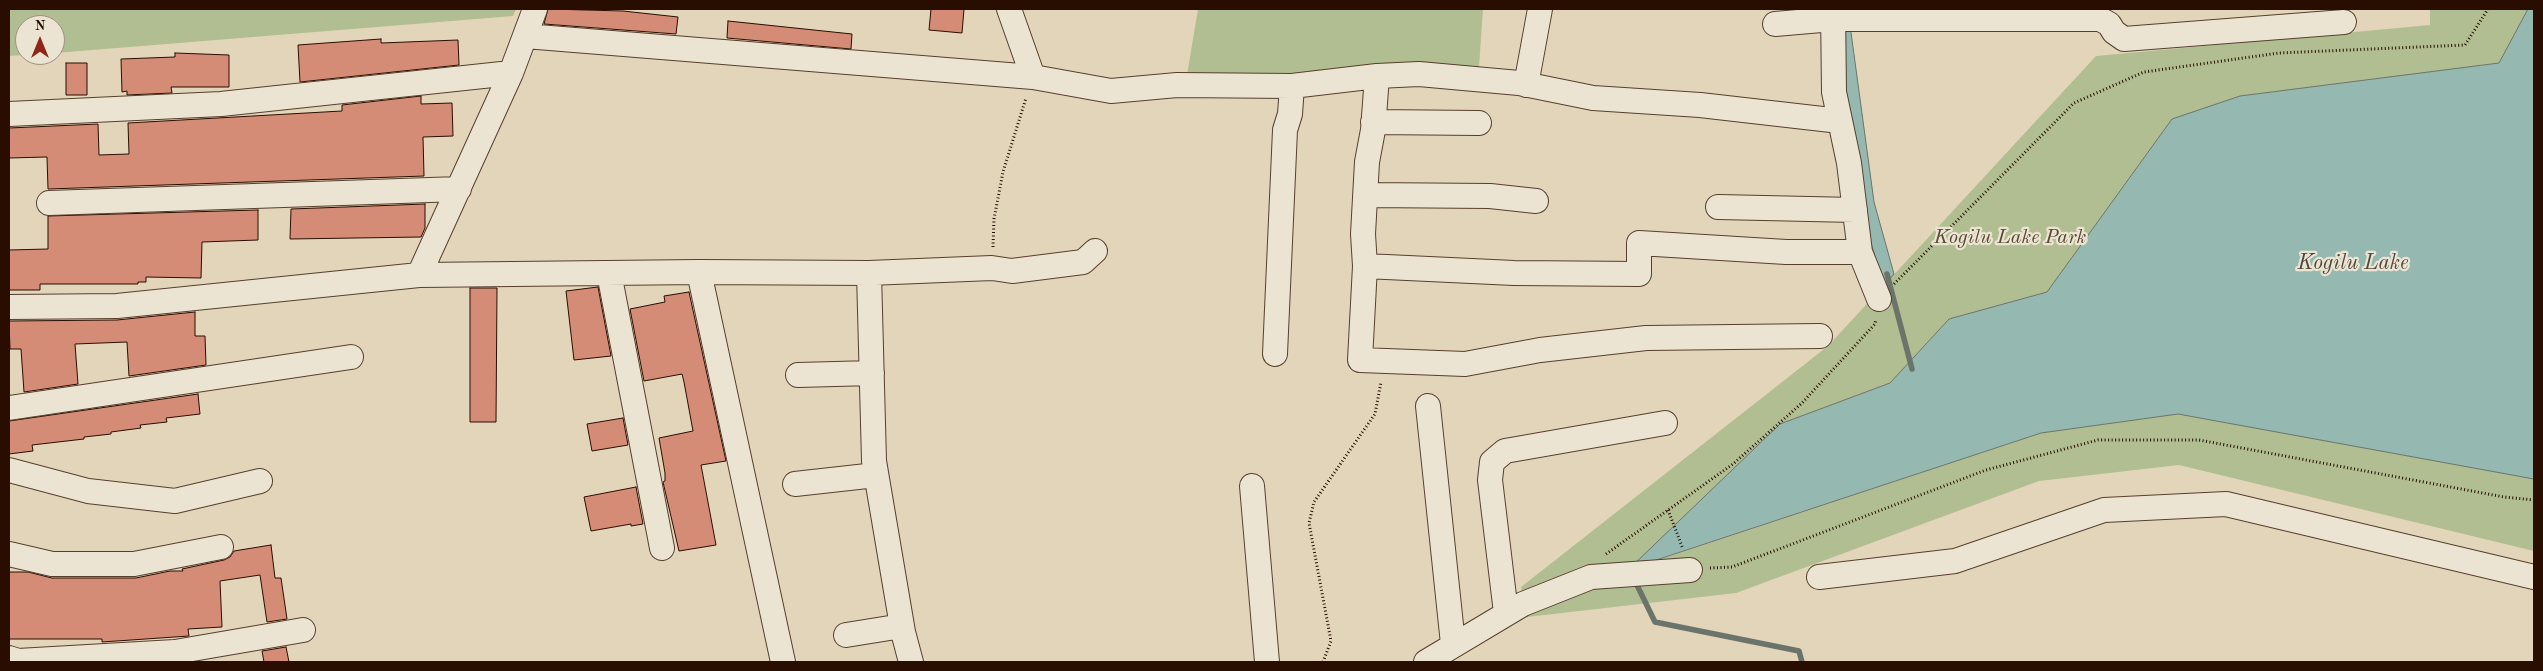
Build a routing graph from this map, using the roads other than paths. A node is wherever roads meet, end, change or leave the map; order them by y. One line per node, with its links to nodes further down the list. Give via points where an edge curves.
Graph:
1 (535, 9): 7 (street)
2 (1009, 9): 10 (street)
3 (1540, 9): 11 (street)
4 (1833, 14): 5 (street, via 2100,19 2124,39); 6 (street); 14 (street, via 1834,92)
5 (2344, 22)
6 (1775, 24)
7 (525, 36): 8 (street); 10 (street)
8 (511, 73): 13 (street, via 221,104); 17 (street)
9 (1377, 76): 11 (street, via 1419,74); 12 (street); 15 (street)
10 (1033, 77): 12 (street, via 1111,91 1177,85)
11 (1526, 85): 14 (street, via 1593,98 1700,105)
12 (1292, 86): 33 (street, via 1285,130)
13 (9, 114)
14 (1840, 121): 22 (street)
15 (1373, 122): 16 (street); 18 (street)
16 (1480, 123)
17 (459, 190): 20 (street); 29 (street)
18 (1366, 195): 19 (street, via 1490,196); 25 (street)
19 (1536, 202)
20 (49, 204)
21 (1718, 207): 22 (street)
22 (1855, 210): 24 (street)
23 (1095, 251): 28 (street, via 1083,262 1012,271 992,268)
24 (1860, 252): 25 (street, via 1786,252 1639,243 1639,274 1514,273); 30 (street)
25 (1365, 266): 32 (street, via 1360,360 1464,364 1540,350 1646,338)
26 (699, 272): 27 (street); 28 (street); 57 (street)
27 (609, 273): 29 (street); 46 (street)
28 (869, 273): 35 (street)
29 (419, 275): 31 (street, via 118,306)
30 (1879, 299)
31 (9, 307)
32 (1820, 336)
33 (1275, 354)
34 (351, 357): 38 (street)
35 (872, 373): 36 (street); 41 (street)
36 (798, 375)
37 (1428, 406): 55 (street)
38 (9, 408)
39 (1665, 423): 51 (street, via 1505,451 1492,462 1490,480)
40 (9, 470): 42 (street, via 88,491 175,501)
41 (876, 475): 43 (street); 52 (street)
42 (260, 481)
43 (795, 484)
44 (1252, 486): 59 (street)
45 (221, 547): 47 (street, via 134,564 52,564)
46 (662, 548)
47 (9, 554)
48 (1690, 570): 51 (street, via 1591,577)
49 (1819, 577): 50 (street, via 1955,561 2104,510 2226,504)
50 (2534, 577)
51 (1506, 613): 55 (street)
52 (902, 626): 54 (street); 58 (street)
53 (303, 630): 56 (street, via 175,652 18,661)
54 (846, 635)
55 (1453, 644): 60 (street)
56 (9, 658)
57 (784, 662)
58 (911, 662)
59 (1267, 662)
60 (1426, 662)

